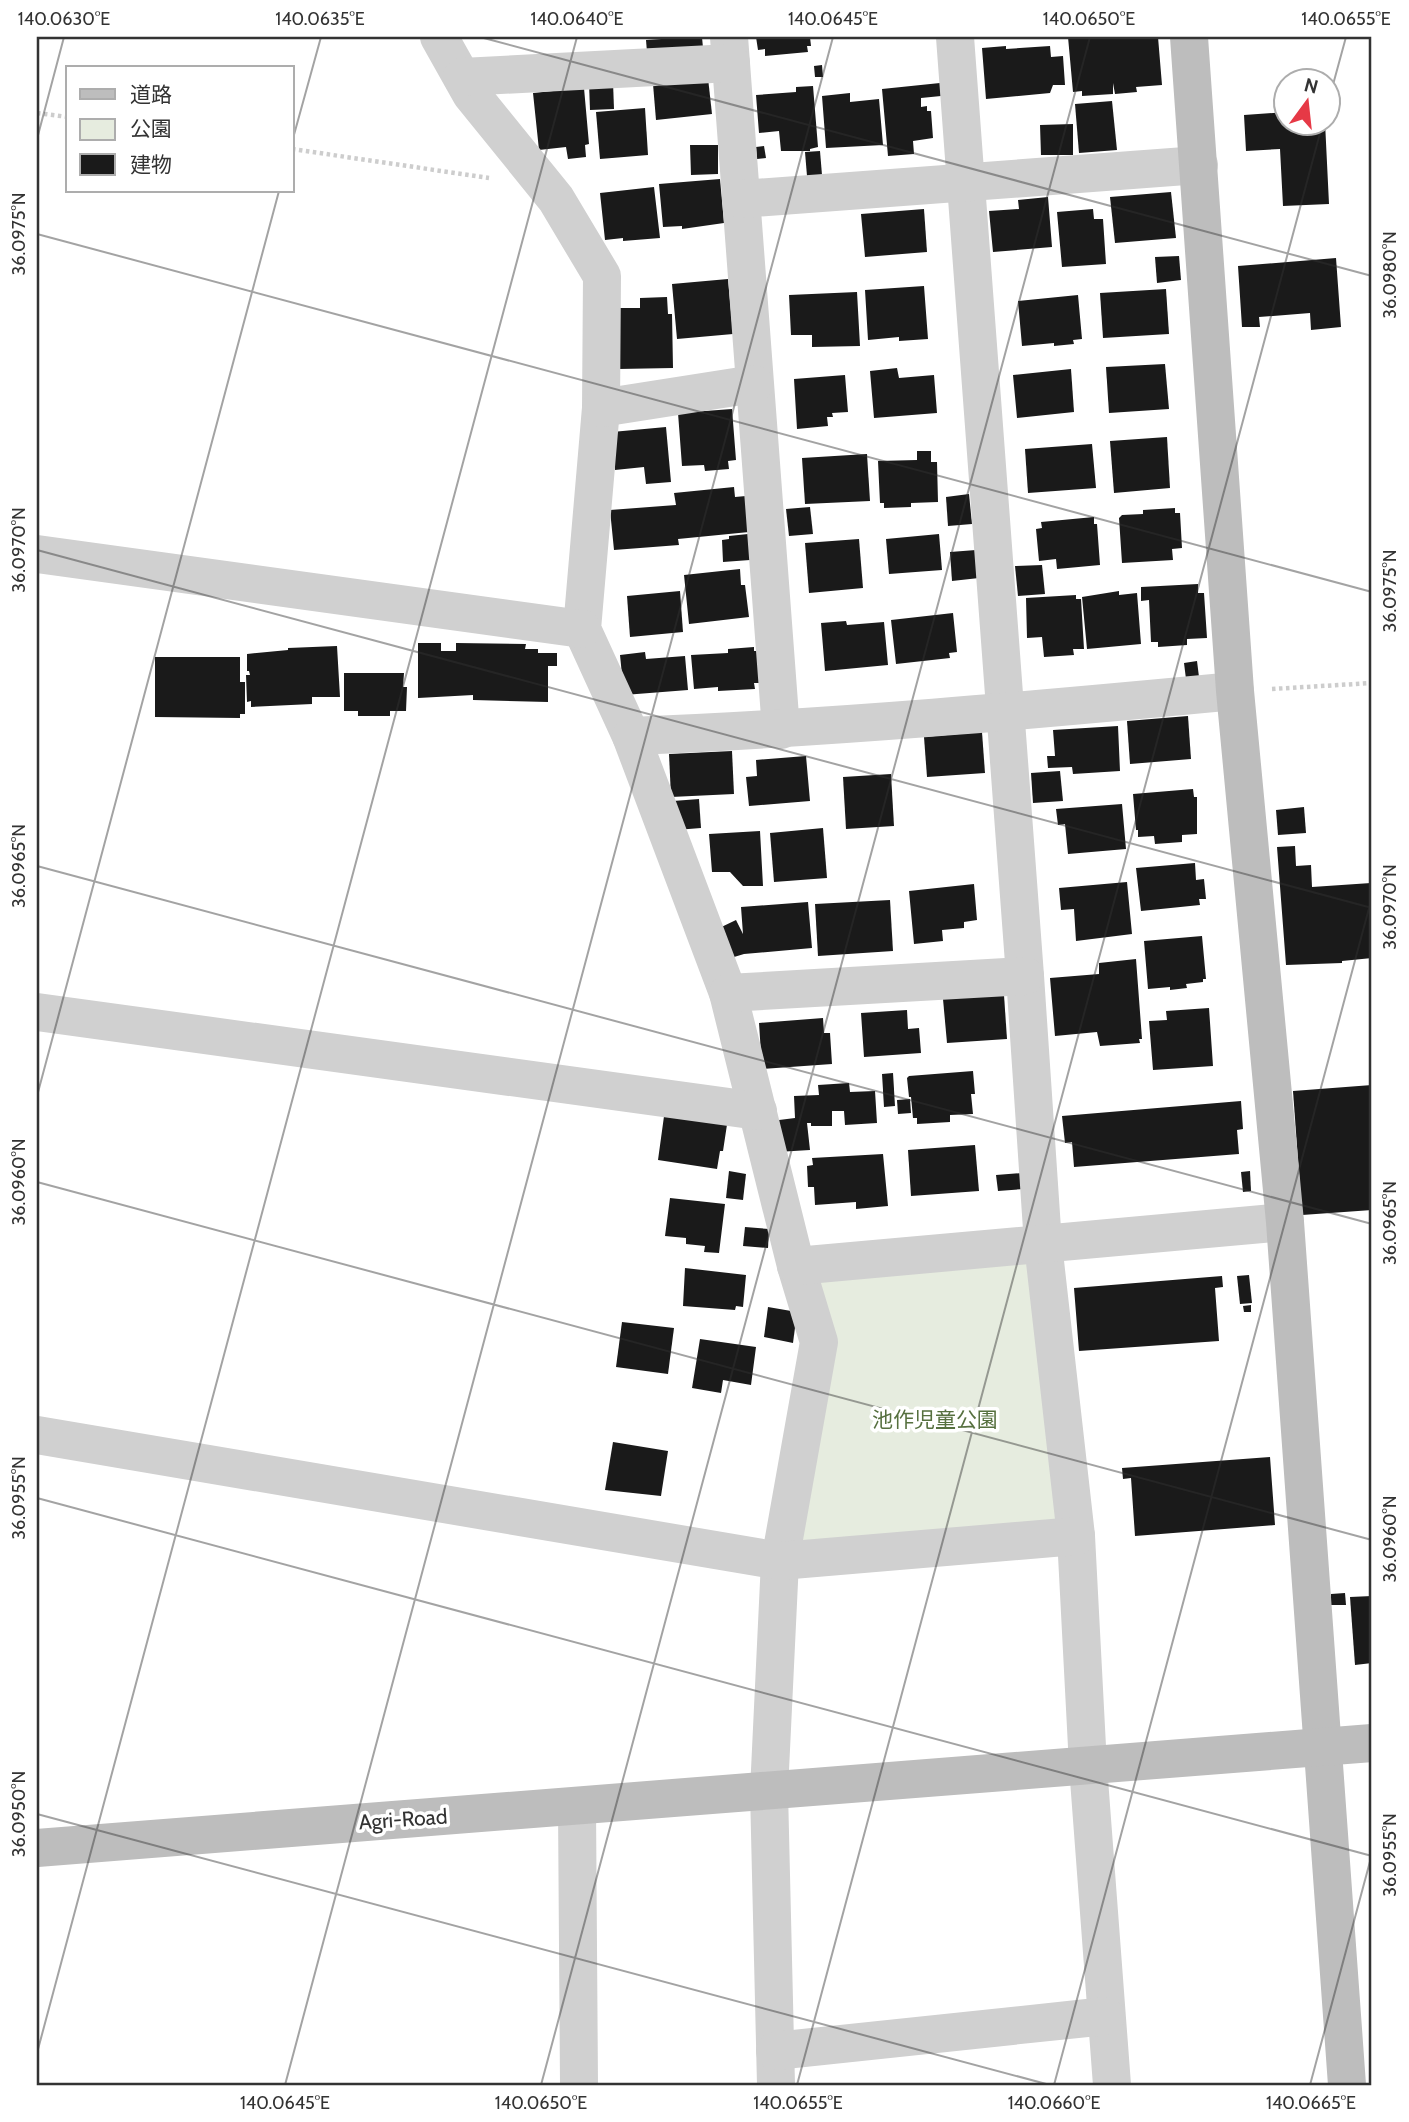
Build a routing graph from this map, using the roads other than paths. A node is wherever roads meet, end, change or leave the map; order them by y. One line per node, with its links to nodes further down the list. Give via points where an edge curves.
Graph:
1 (439, 37): 5 (street)
2 (955, 37): 7 (street)
3 (1189, 37): 6 (street)
4 (730, 50): 5 (street); 8 (street)
5 (462, 77): 10 (street, via 556,198 602,276)
6 (1199, 165): 7 (street); 13 (street)
7 (965, 183): 8 (street); 14 (street)
8 (741, 199): 9 (street)
9 (754, 384): 10 (street); 15 (street)
10 (601, 408): 12 (street)
11 (37, 554): 12 (street)
12 (582, 629): 16 (street)
13 (1235, 691): 14 (street); 21 (street)
14 (1005, 713): 15 (street); 17 (street)
15 (781, 730): 16 (street)
16 (631, 736): 18 (street)
17 (1026, 976): 18 (street); 22 (street)
18 (728, 993): 20 (street)
19 (37, 1012): 20 (street)
20 (758, 1111): 23 (street)
21 (1285, 1222): 22 (street); 28 (street)
22 (1043, 1244): 23 (street); 25 (street)
23 (796, 1266): 26 (street, via 819,1342)
24 (37, 1435): 26 (street)
25 (1076, 1536): 26 (street); 29 (street)
26 (780, 1561): 30 (street)
27 (1372, 1742): 28 (street, Agri-Road)
28 (1323, 1746): 29 (street, Agri-Road); 37 (street)
29 (1088, 1766): 30 (street, Agri-Road); 33 (street)
30 (769, 1791): 31 (street, Agri-Road); 34 (street)
31 (577, 1806): 32 (street, Agri-Road); 35 (street)
32 (37, 1848)
33 (1106, 2016): 34 (street); 36 (street)
34 (775, 2068)
35 (579, 2085)
36 (1112, 2085)
37 (1347, 2085)

